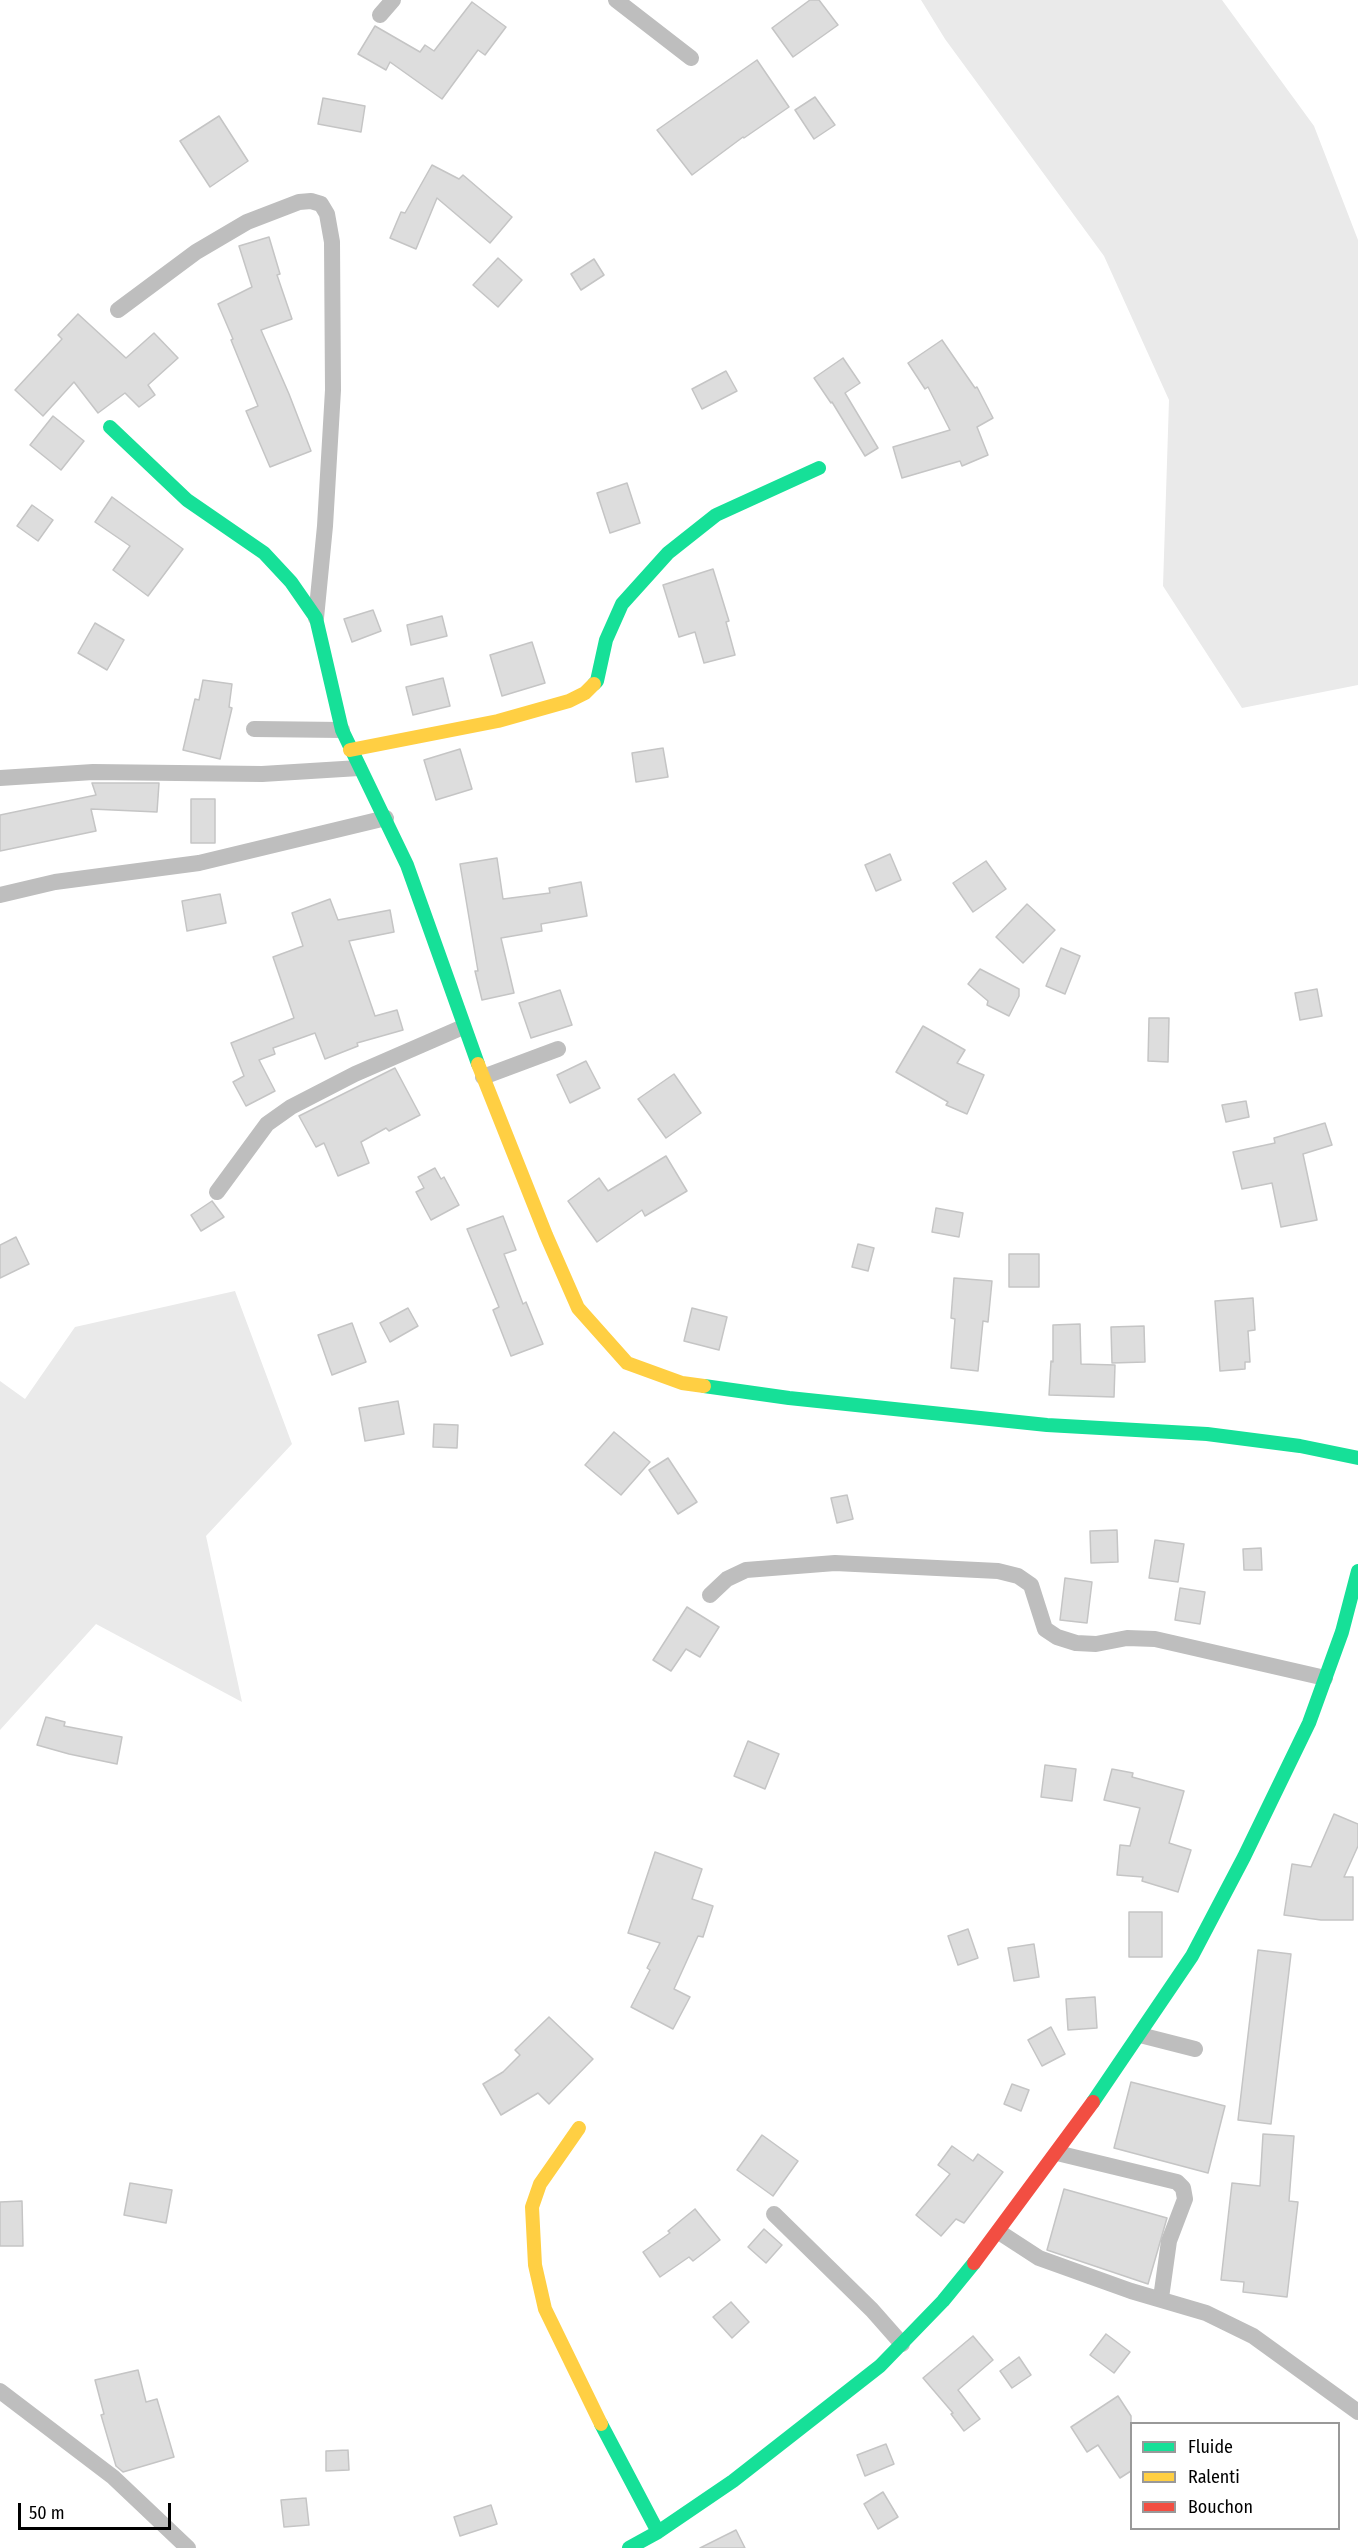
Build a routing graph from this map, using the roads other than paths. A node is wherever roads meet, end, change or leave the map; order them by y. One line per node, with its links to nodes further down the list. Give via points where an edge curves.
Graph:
1 (393, 0): 3 (street)
2 (616, 0): 4 (street)
3 (380, 15)
4 (691, 58)
5 (118, 310): 8 (street, via 196,252 247,222 299,202 321,204 332,242 333,380)
6 (110, 427): 8 (street, via 187,500 264,553)
7 (819, 468): 11 (street, via 716,514 668,553 622,604 606,640 597,681 585,693 498,721)
8 (316, 618): 10 (street)
9 (254, 729): 10 (street)
10 (342, 730): 11 (street)
11 (350, 750): 12 (street)
12 (359, 768): 13 (street, via 262,774 93,772); 14 (street)
13 (0, 778)
14 (386, 818): 15 (street, via 200,863 55,882); 16 (street, via 407,865)
15 (0, 895)
16 (463, 1027): 18 (street); 19 (street, via 291,1107 267,1124)
17 (558, 1049): 18 (street)
18 (483, 1077): 20 (street, via 578,1308 627,1363 682,1383 789,1398 1047,1425 1207,1434)
19 (217, 1192)
20 (1358, 1458)
21 (1358, 1571): 24 (street)
22 (710, 1595): 25 (street, via 727,1579 746,1570 835,1563 998,1571 1032,1585 1045,1629 1066,1640 1096,1644 1127,1638 1155,1639)
23 (1358, 1621): 24 (street)
24 (1342, 1632): 25 (street)
25 (1325, 1678): 26 (street, via 1309,1724 1244,1857 1192,1956)
26 (1140, 2035): 27 (street); 29 (street)
27 (1195, 2049)
28 (579, 2128): 36 (street, via 540,2184 532,2207 535,2265 545,2308 585,2395)
29 (1057, 2152): 31 (street); 32 (street, via 1177,2182 1183,2188 1185,2199 1169,2241)
30 (774, 2214): 33 (street)
31 (999, 2232): 32 (street, via 1039,2258); 33 (street)
32 (1161, 2298): 35 (street, via 1206,2313 1253,2336)
33 (902, 2344): 36 (street, via 804,2428)
34 (0, 2391): 37 (street, via 113,2477)
35 (1358, 2412)
36 (658, 2532): 38 (street)
37 (188, 2548)
38 (629, 2548)

